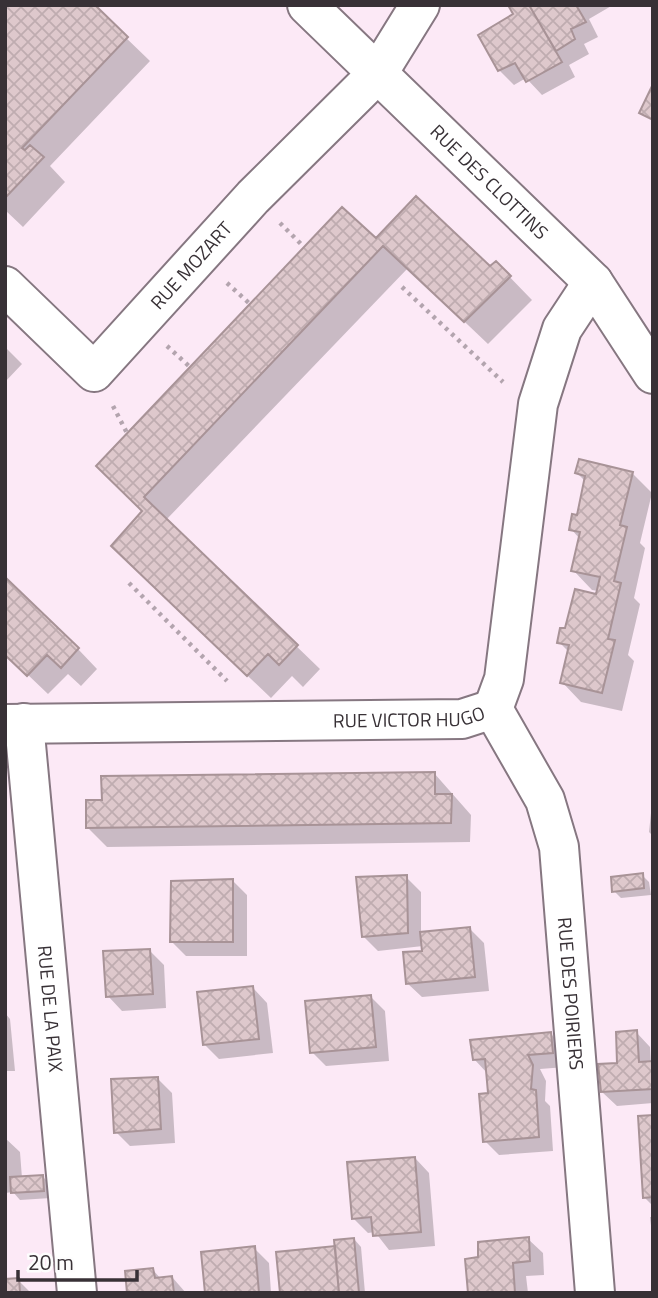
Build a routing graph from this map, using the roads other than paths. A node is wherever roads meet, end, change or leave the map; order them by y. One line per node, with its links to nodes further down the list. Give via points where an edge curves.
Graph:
1 (307, 5): 3 (street, RUE DES CLOTTINS)
2 (420, 5): 3 (street)
3 (377, 73): 4 (street, RUE DES CLOTTINS); 5 (street, RUE MOZART, via 253,197 94,372)
4 (593, 282): 6 (street, RUE DES CLOTTINS); 7 (street, RUE VICTOR HUGO, via 562,328 537,414 504,679)
5 (5, 286)
6 (653, 374)
7 (493, 709): 8 (street, RUE VICTOR HUGO, via 462,719); 10 (street, RUE DES POIRIERS, via 545,800 559,847)
8 (14, 723): 9 (street, RUE DE LA PAIX)
9 (77, 1293)
10 (595, 1293)

